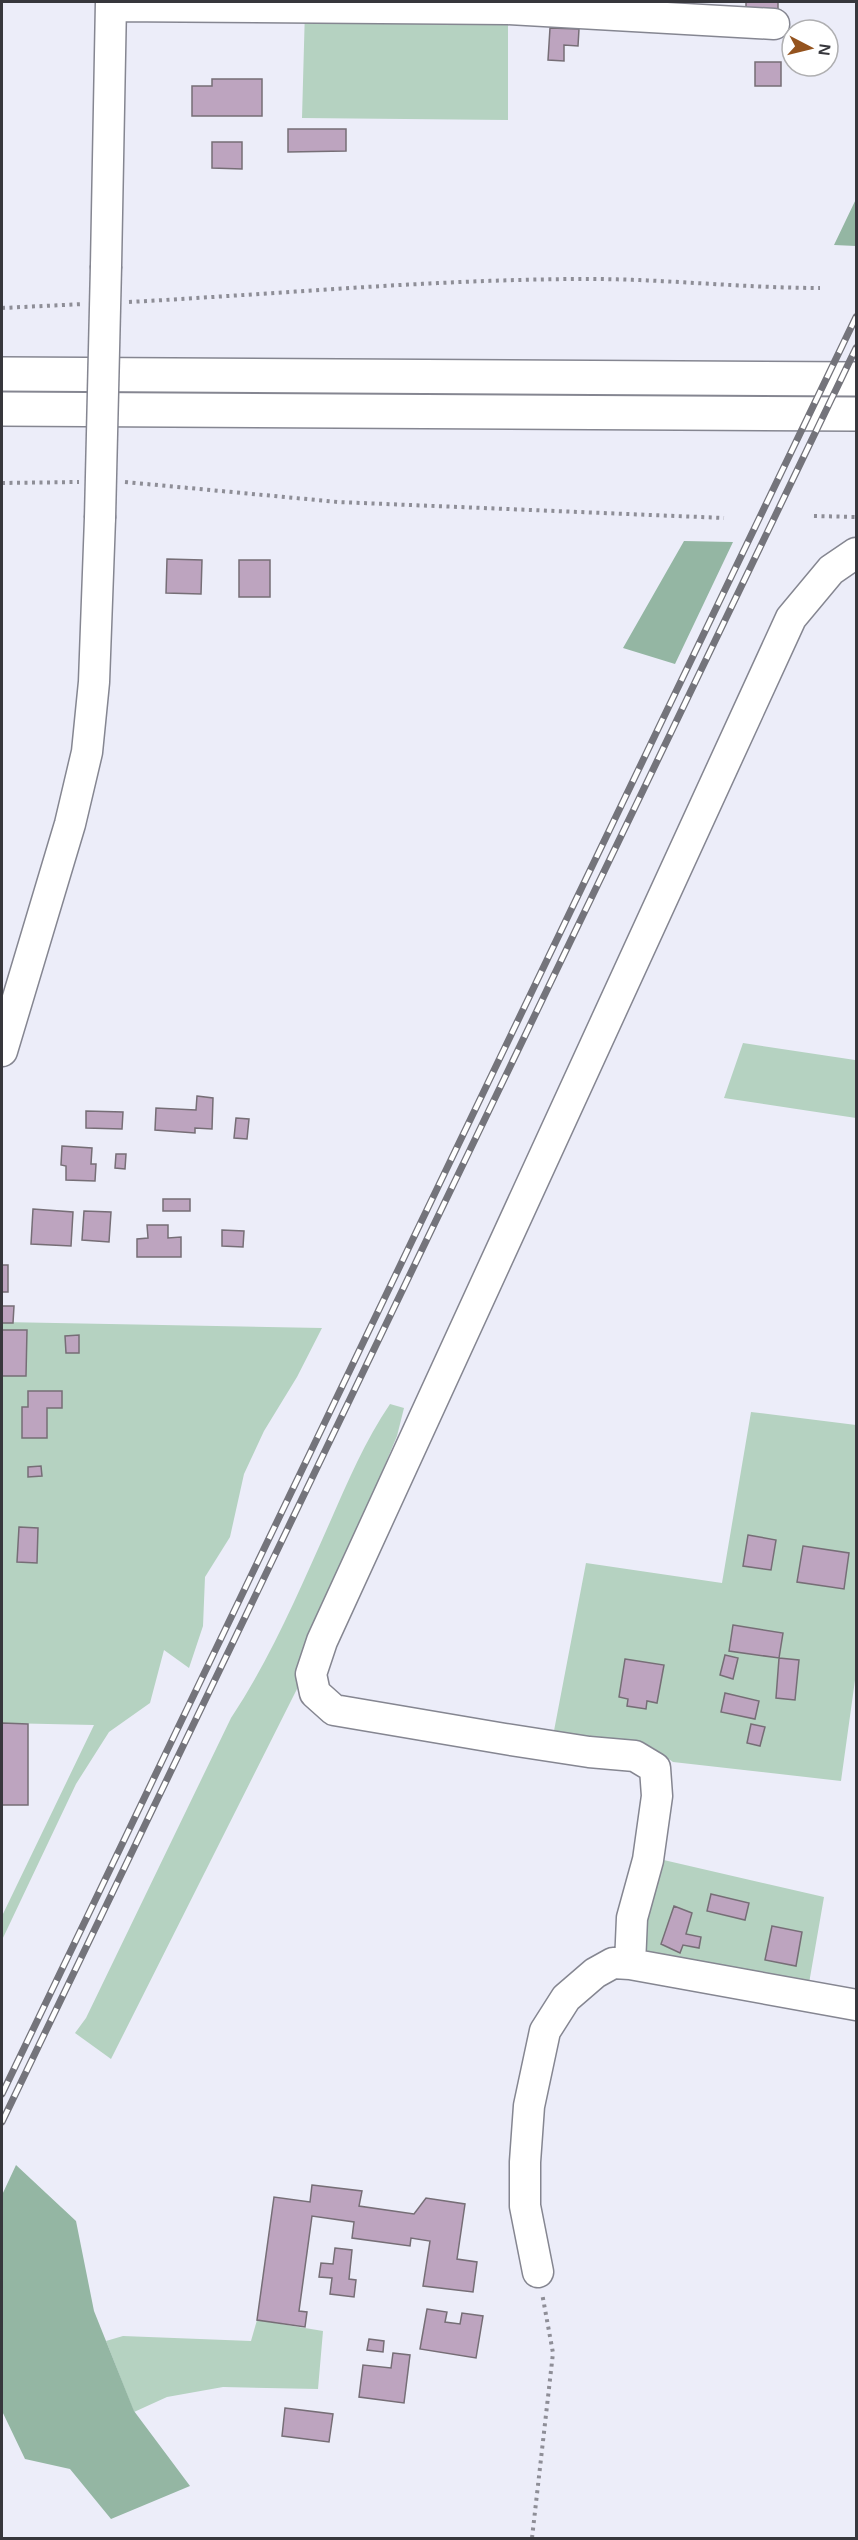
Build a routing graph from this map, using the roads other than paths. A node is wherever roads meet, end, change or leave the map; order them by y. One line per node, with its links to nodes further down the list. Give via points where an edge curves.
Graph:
1 (111, 4): 2 (street, via 508,9); 10 (street, bridge, via 100,518 94,682 87,752 70,824)
2 (774, 24)
3 (2, 361): 5 (highway)
4 (2, 374): 5 (highway)
5 (99, 375): 6 (highway)
6 (856, 379)
7 (2, 409): 8 (highway)
8 (856, 414)
9 (856, 553): 11 (street, via 831,570 791,618 326,1632 311,1674 315,1693 334,1710 505,1740 635,1755 655,1768 657,1796 648,1860 633,1918)
10 (2, 1051)
11 (630, 1964): 12 (street); 13 (street, via 613,1963 595,1973 566,1998 545,2031 529,2106 525,2162 525,2206)
12 (856, 2005)
13 (538, 2272)

